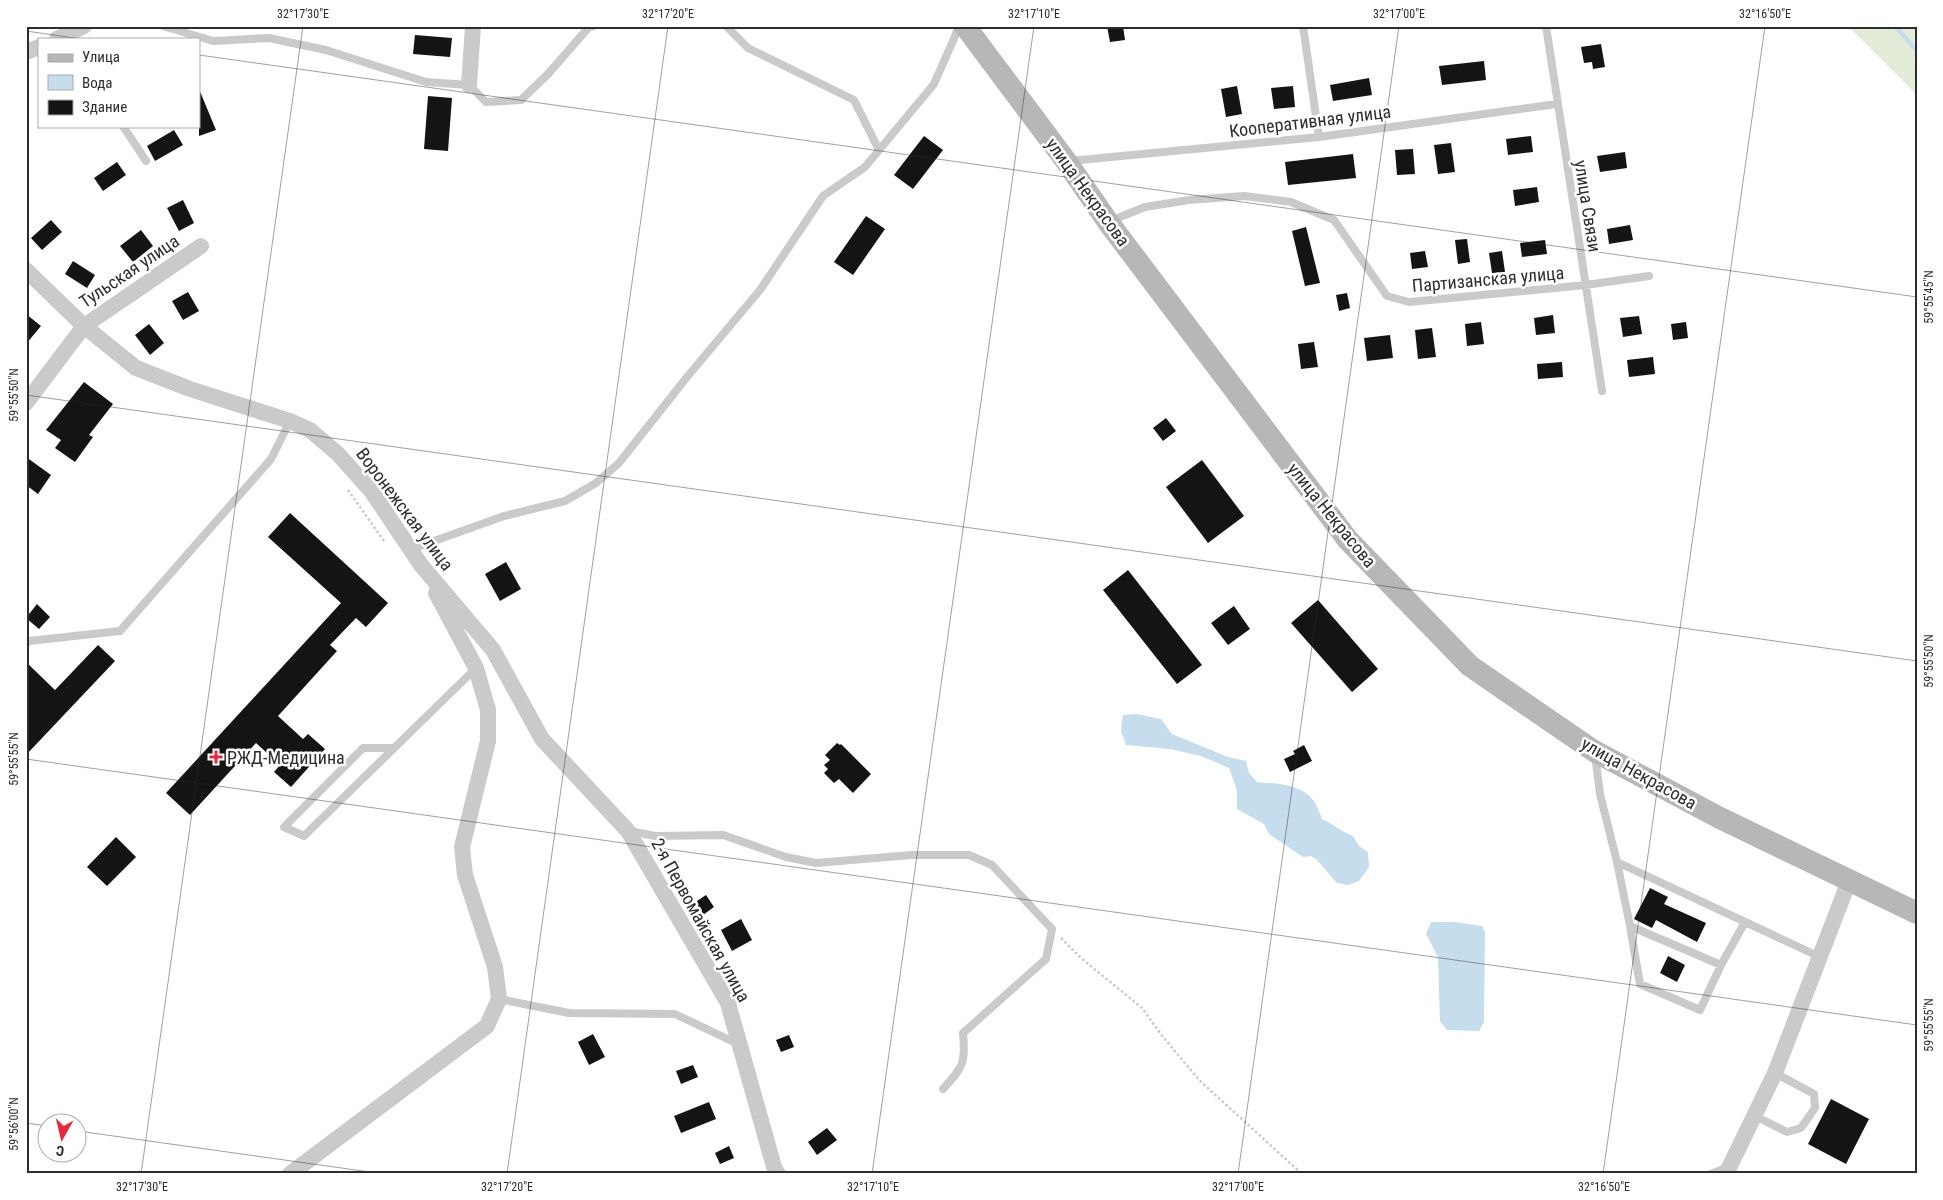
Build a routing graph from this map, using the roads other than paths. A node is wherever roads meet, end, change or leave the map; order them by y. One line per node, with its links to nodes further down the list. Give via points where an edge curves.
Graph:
1 (84, 26): 10 (street)
2 (163, 26): 13 (lane, via 213,42 269,38 326,50 426,82)
3 (473, 26): 13 (street)
4 (593, 26): 13 (lane, via 521,100 486,102)
5 (726, 26): 17 (lane, via 748,48 854,100)
6 (958, 26): 17 (lane, via 934,84)
7 (965, 26): 19 (main road, улица Некрасова)
8 (1303, 26): 16 (lane)
9 (1546, 26): 14 (lane, улица Связи)
10 (62, 38)
11 (38, 47): 12 (street)
12 (26, 52)
13 (470, 85)
14 (1557, 104): 16 (lane, Кооперативная улица); 24 (lane, улица Связи)
15 (124, 128): 18 (lane)
16 (1319, 137): 19 (lane, Кооперативная улица)
17 (878, 150): 29 (lane, via 865,167 823,196 760,290 619,464 596,483 565,501 504,516)
18 (146, 161)
19 (1066, 161): 20 (main road, улица Некрасова)
20 (1108, 222): 24 (lane, Партизанская улица, via 1145,208 1189,200 1244,196 1291,202 1334,220 1387,296 1409,302); 34 (main road, улица Некрасова, via 1348,540 1470,666)
21 (201, 246): 25 (street, Тульская улица)
22 (26, 270): 25 (street, Воронежская улица)
23 (1649, 276): 24 (lane, Партизанская улица)
24 (1586, 285): 26 (lane, улица Связи)
25 (84, 326): 27 (street, Тульская улица); 28 (street, Воронежская улица, via 136,368 190,389)
26 (1602, 390)
27 (26, 403)
28 (290, 420): 29 (street, Воронежская улица, via 310,430 338,454 372,492); 31 (lane, via 271,459 120,631 29,641)
29 (409, 550): 30 (street, Воронежская улица)
30 (421, 565): 32 (street); 35 (street, Воронежская улица, via 493,650 542,739)
31 (26, 644)
32 (476, 668): 33 (lane); 43 (street, via 488,710 488,741 462,848 464,875 495,968)
33 (394, 748): 33 (lane, via 304,836 284,828 363,748)
34 (1594, 751): 36 (lane, via 1600,794); 37 (main road, улица Некрасова)
35 (628, 831): 44 (street, 2-я Первомайская улица, via 728,1003); 46 (lane, via 655,836 724,835 786,857 816,863 911,855 969,855 992,864 1052,929 1046,959 964,1033 965,1050 960,1070)
36 (1617, 862): 39 (lane); 40 (lane)
37 (1849, 881): 38 (main road, улица Некрасова); 41 (street)
38 (1917, 913)
39 (1745, 922): 41 (lane); 42 (lane)
40 (1630, 926): 42 (lane); 42 (lane, via 1640,984 1700,1010)
41 (1820, 957): 45 (street)
42 (1721, 965)
43 (499, 999): 44 (lane, via 570,1013 675,1014); 49 (street, via 487,1026)
44 (740, 1045): 50 (street, 2-я Первомайская улица)
45 (1775, 1073): 47 (street); 47 (lane, via 1814,1094 1815,1108 1801,1128 1787,1132)
46 (943, 1089)
47 (1754, 1116): 48 (street)
48 (1728, 1170): 51 (lane)
49 (290, 1174)
50 (778, 1174)
51 (1711, 1174)

